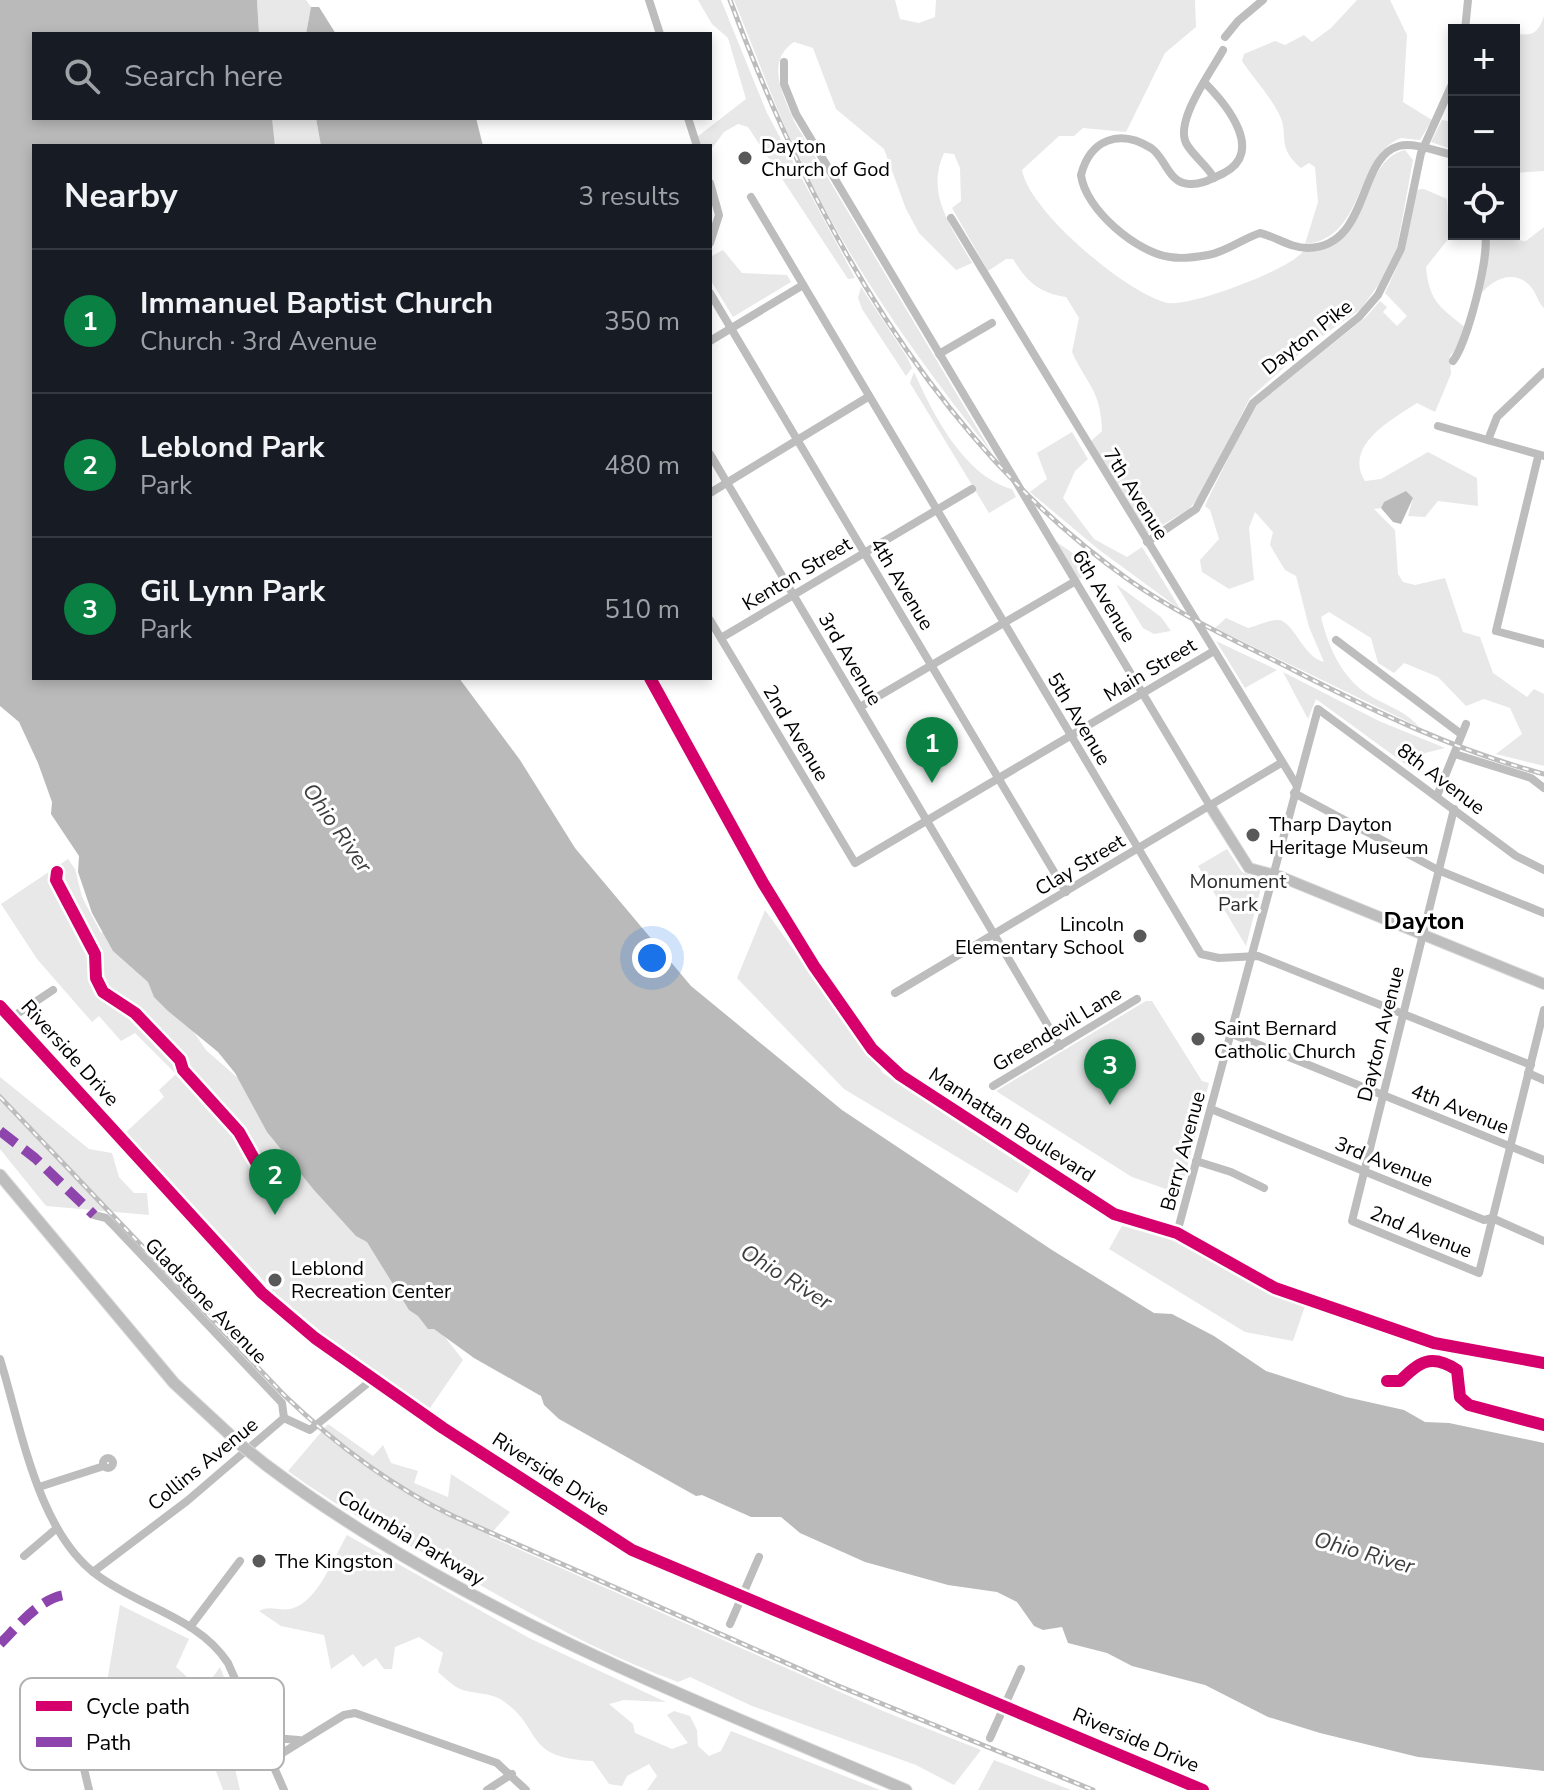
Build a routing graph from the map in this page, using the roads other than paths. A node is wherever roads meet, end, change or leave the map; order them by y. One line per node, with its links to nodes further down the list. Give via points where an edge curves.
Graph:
1 (649, 0): 5 (street)
2 (1263, 0): 6 (street)
3 (1468, 0): 4 (street)
4 (1466, 24)
5 (659, 32)
6 (1225, 37)
7 (1223, 50): 9 (street)
8 (784, 62): 26 (street, 6th Avenue, via 784,84 796,114)
9 (1205, 83): 15 (street, via 1184,119 1183,136); 15 (street, via 1244,144 1239,162)
10 (1448, 93): 13 (street, Dayton Pike)
11 (689, 120): 12 (street)
12 (696, 144)
13 (1422, 148): 14 (street); 15 (street, via 1402,145 1388,151 1342,232 1329,243 1308,248 1260,233 1211,255 1169,258 1135,242 1106,219 1084,189 1081,175 1102,141 1128,137 1152,148 1179,182 1198,184); 39 (street, Dayton Pike, via 1401,249 1378,295 1359,317 1253,403 1196,509)
14 (1448, 154)
15 (1214, 178)
16 (712, 190): 19 (street, via 719,215)
17 (751, 197): 21 (street, 5th Avenue)
18 (951, 218): 39 (street, 7th Avenue)
19 (712, 237)
20 (1485, 240): 27 (street, via 1468,332)
21 (803, 285): 24 (street); 29 (street, 5th Avenue)
22 (712, 296): 24 (street, 4th Avenue)
23 (992, 323): 26 (street)
24 (731, 328): 25 (street); 31 (street, 4th Avenue)
25 (712, 340)
26 (939, 354): 41 (street, 6th Avenue)
27 (1453, 361)
28 (1544, 372): 32 (street, via 1497,417)
29 (868, 397): 31 (street); 38 (street, 5th Avenue)
30 (1438, 426): 32 (street)
31 (797, 440): 35 (street); 40 (street, 4th Avenue)
32 (1488, 440): 34 (street)
33 (712, 457): 35 (street, 3rd Avenue)
34 (1541, 457): 47 (street, via 1496,631)
35 (728, 483): 37 (street); 42 (street, 3rd Avenue)
36 (972, 489): 38 (street, Kenton Street)
37 (712, 492)
38 (936, 510): 40 (street, Kenton Street); 44 (street, 5th Avenue)
39 (1147, 542): 48 (street, 7th Avenue)
40 (864, 553): 42 (street, Kenton Street); 49 (street, 4th Avenue)
41 (1074, 582): 44 (street); 51 (street, 6th Avenue)
42 (793, 595): 45 (street, Kenton Street); 52 (street, 3rd Avenue)
43 (712, 623): 45 (street, 2nd Avenue)
44 (1003, 623): 49 (street); 56 (street, 5th Avenue)
45 (721, 638): 67 (street, 2nd Avenue)
46 (1336, 640): 55 (street)
47 (1544, 644)
48 (1214, 651): 51 (street, Main Street); 58 (street, 7th Avenue)
49 (932, 665): 52 (street); 59 (street, 4th Avenue)
50 (651, 680): 100 (street, Manhattan Boulevard, via 769,893 879,1057 921,1090 1114,1214)
51 (1142, 693): 56 (street, Main Street); 63 (street, 6th Avenue)
52 (860, 707): 65 (street, 3rd Avenue)
53 (1320, 709): 61 (street, Berry Avenue); 62 (street, 8th Avenue)
54 (1466, 724): 55 (street)
55 (1461, 734): 57 (street)
56 (1070, 736): 59 (street, Main Street); 66 (street, 5th Avenue)
57 (1455, 754): 60 (street); 62 (street)
58 (1281, 763): 61 (street, 7th Avenue); 63 (street, Clay Street)
59 (998, 778): 65 (street, Main Street); 71 (street, 4th Avenue)
60 (1544, 788)
61 (1295, 790): 68 (street, 7th Avenue); 70 (street, Berry Avenue)
62 (1437, 796): 64 (street, 8th Avenue)
63 (1210, 806): 66 (street, Clay Street); 70 (main road, 6th Avenue, via 1249,868)
64 (1454, 809): 68 (street, Dayton Avenue); 69 (street, 8th Avenue, via 1516,856)
65 (927, 820): 67 (street, Main Street); 73 (street, 3rd Avenue)
66 (1138, 849): 71 (street, Clay Street); 75 (street, 5th Avenue, via 1201,954)
67 (855, 863)
68 (1438, 870): 72 (street, 7th Avenue); 74 (street, Dayton Avenue)
69 (1544, 870)
70 (1274, 875): 74 (main road, 6th Avenue); 75 (street, Berry Avenue)
71 (1066, 892): 73 (street, Clay Street)
72 (1544, 913)
73 (994, 934): 78 (street, Clay Street); 85 (street, 3rd Avenue)
74 (1422, 935): 76 (main road, 6th Avenue); 82 (street, Dayton Avenue)
75 (1251, 955): 82 (street, 5th Avenue); 84 (street, Berry Avenue)
76 (1544, 984)
77 (53, 990): 83 (street)
78 (895, 993)
79 (1137, 999): 85 (street, Greendevil Lane)
80 (0, 1006): 83 (main road, Riverside Drive)
81 (1544, 1010): 86 (street)
82 (1403, 1015): 86 (street, 5th Avenue); 89 (street, Dayton Avenue)
83 (11, 1018): 104 (main road, Riverside Drive, via 245,1277 315,1338)
84 (1232, 1034): 89 (street, 4th Avenue); 90 (street, Berry Avenue)
85 (1060, 1046): 88 (street, Greendevil Lane)
86 (1530, 1069): 87 (street, 5th Avenue); 91 (street)
87 (1544, 1080)
88 (993, 1086)
89 (1382, 1096): 91 (street, 4th Avenue); 94 (street, Dayton Avenue)
90 (1211, 1109): 93 (street, Berry Avenue); 94 (street, 3rd Avenue)
91 (1508, 1146): 92 (street, 4th Avenue); 98 (street)
92 (1544, 1160)
93 (1196, 1161): 96 (street); 100 (street, Berry Avenue)
94 (1364, 1171): 98 (street, 3rd Avenue, via 1484,1220); 99 (street, Dayton Avenue)
95 (0, 1175): 130 (highway, Columbia Parkway, bridge, via 174,1383 266,1465 354,1526 537,1632)
96 (1264, 1188)
97 (94, 1215): 105 (street, Gladstone Avenue, via 106,1218 234,1351 282,1403)
98 (1492, 1218): 99 (street, 2nd Avenue, via 1479,1273); 101 (street, 3rd Avenue)
99 (1352, 1221)
100 (1177, 1233): 103 (street, Manhattan Boulevard, via 1304,1300 1434,1343)
101 (1544, 1241)
102 (0, 1359): 107 (street)
103 (1544, 1363)
104 (373, 1379): 105 (street, Collins Avenue, via 310,1430); 113 (main road, Riverside Drive, via 619,1542)
105 (284, 1418): 112 (street, Collins Avenue)
106 (104, 1466): 107 (street)
107 (39, 1487): 108 (street)
108 (57, 1528): 109 (street); 112 (street)
109 (24, 1556)
110 (759, 1557): 113 (street)
111 (240, 1561): 115 (street)
112 (93, 1572): 115 (street)
113 (742, 1595): 114 (street); 118 (main road, Riverside Drive)
114 (730, 1624)
115 (190, 1627): 117 (street, via 214,1644)
116 (1021, 1669): 118 (street)
117 (235, 1678)
118 (1004, 1705): 119 (street); 131 (main road, Riverside Drive)
119 (990, 1738)
120 (284, 1740): 121 (street)
121 (303, 1740): 122 (street); 125 (street, via 344,1715 359,1713 497,1763)
122 (284, 1752)
123 (83, 1770): 126 (street)
124 (275, 1770): 127 (street)
125 (512, 1774): 128 (street); 129 (street)
126 (89, 1790)
127 (284, 1790)
128 (487, 1790)
129 (526, 1790)
130 (906, 1790)
131 (1203, 1790)

